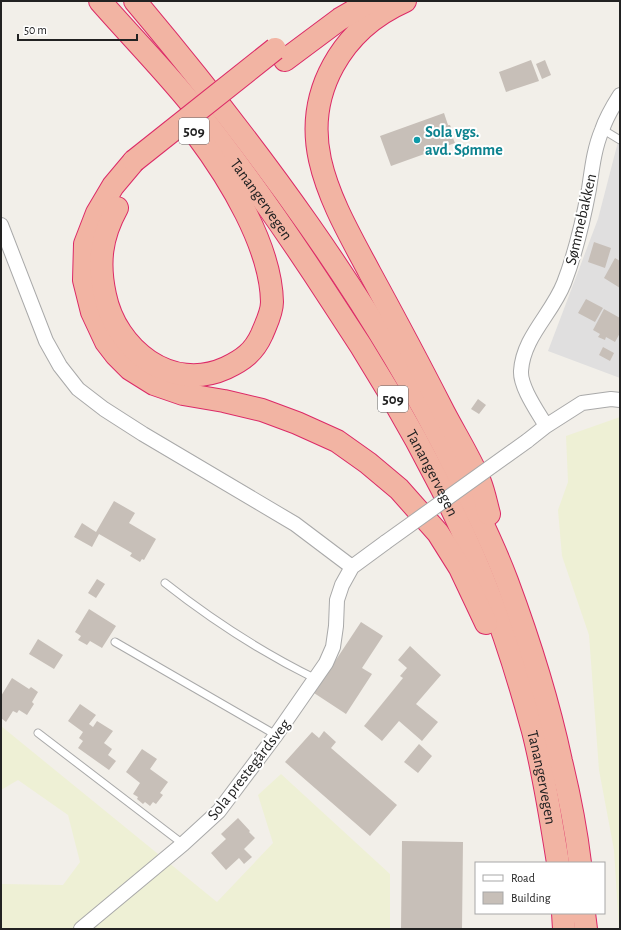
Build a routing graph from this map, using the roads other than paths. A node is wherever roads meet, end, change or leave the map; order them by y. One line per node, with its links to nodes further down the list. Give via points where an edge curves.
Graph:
1 (99, 1): 10 (highway, 509, via 208,151 237,197 259,245 268,275 272,304 267,323 258,344 241,361 218,372 190,376 162,369 142,358 121,333 107,306 101,277 105,235 109,222); 19 (highway, Tanangervegen / 509, via 188,100 234,161 294,244 388,389 453,512 486,587 513,662)
2 (135, 1): 15 (highway, Tanangervegen / 509, via 302,215 389,347 443,444)
3 (343, 1): 6 (highway, 509, via 304,27)
4 (371, 1): 6 (highway, 509)
5 (405, 1): 15 (highway, 509, via 375,18 357,33 327,76 319,108 317,137 320,160 346,229 480,482)
6 (280, 54): 10 (highway, 509)
7 (620, 95): 8 (street, Sømmebakken)
8 (602, 129): 9 (lane); 13 (street, Sømmebakken, via 596,147 578,242 564,283 524,353 521,373 526,393)
9 (620, 140)
10 (140, 165): 19 (highway, 509, via 113,186 97,214 85,244 84,280 92,312 106,342 130,369 154,384 183,394 262,410 297,423 337,442 399,489 438,533 460,568)
11 (1, 225): 14 (street, via 46,341 60,366 78,389 143,434 295,524)
12 (620, 400): 13 (street, via 582,403)
13 (546, 426): 14 (street, bridge)
14 (352, 567): 18 (street, Sola prestegårdsveg, via 342,584 337,600 333,647)
15 (506, 579): 24 (highway, Tanangervegen / 509, via 554,727)
16 (165, 583): 18 (lane, via 206,614)
17 (115, 642): 21 (lane)
18 (316, 679): 21 (street, Sola prestegårdsveg)
19 (533, 733): 23 (highway, Tanangervegen / 509, via 547,795)
20 (38, 734): 22 (lane)
21 (276, 735): 22 (street, Sola prestegårdsveg, via 219,811)
22 (183, 844): 27 (street, Sola prestegårdsveg)
23 (558, 862)
24 (580, 862)
25 (563, 914): 28 (highway)
26 (584, 914): 29 (highway)
27 (81, 929)
28 (564, 929)
29 (586, 929)

